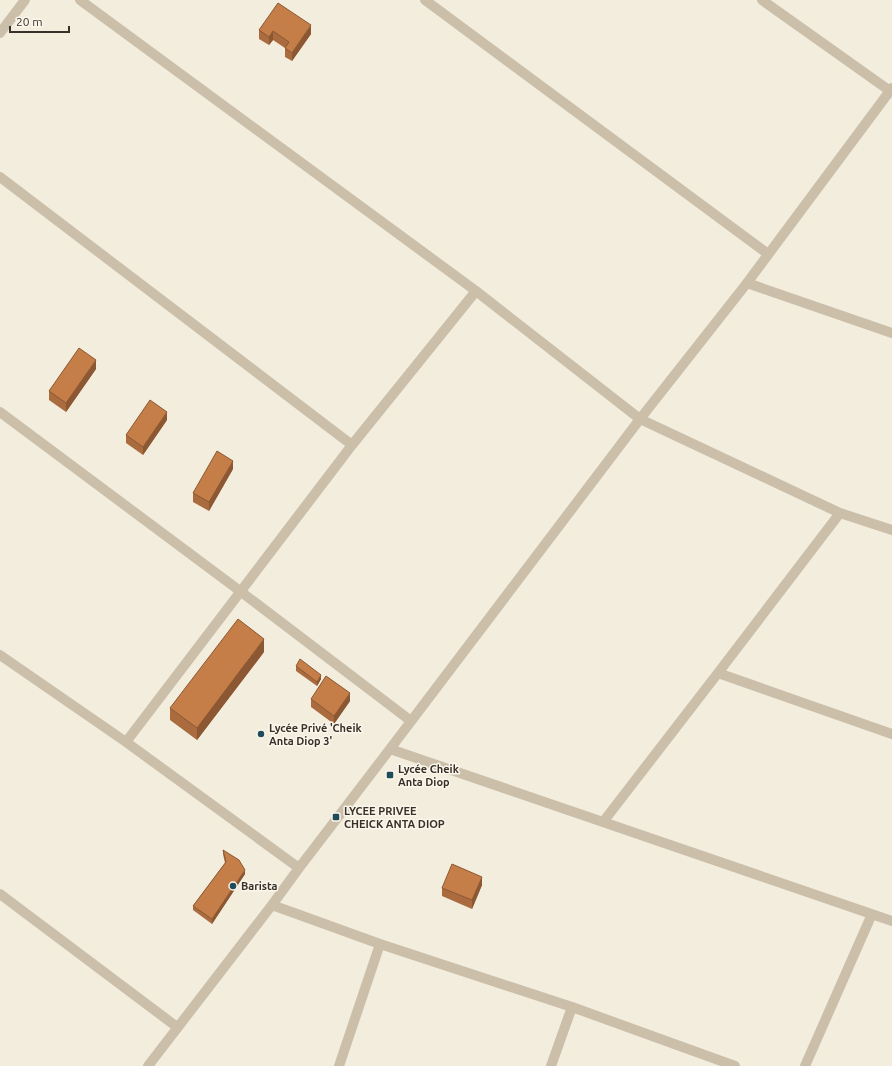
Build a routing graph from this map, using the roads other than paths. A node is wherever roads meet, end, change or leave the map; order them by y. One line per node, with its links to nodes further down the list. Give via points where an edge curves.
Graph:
1 (25, 0): 5 (street)
2 (80, 0): 10 (street)
3 (425, 0): 8 (street)
4 (762, 0): 6 (street)
5 (0, 33)
6 (891, 90): 8 (street)
7 (0, 177): 14 (street)
8 (768, 254): 9 (street)
9 (747, 283): 11 (street); 13 (street)
10 (476, 291): 13 (street); 14 (street)
11 (892, 333)
12 (0, 412): 17 (street)
13 (640, 419): 15 (street); 20 (street)
14 (352, 445): 17 (street)
15 (840, 513): 16 (street); 19 (street)
16 (892, 530)
17 (240, 591): 20 (street); 22 (street)
18 (0, 655): 22 (street)
19 (718, 674): 21 (street); 24 (street)
20 (411, 721): 23 (street)
21 (892, 734)
22 (126, 742): 25 (street)
23 (390, 749): 24 (street); 25 (street)
24 (603, 822): 28 (street)
25 (298, 868): 27 (street)
26 (2, 900): 32 (street)
27 (272, 905): 30 (street); 32 (street)
28 (872, 914): 29 (street); 37 (street)
29 (892, 921)
30 (380, 944): 31 (street); 34 (street)
31 (572, 1007): 35 (street); 36 (street)
32 (177, 1027): 33 (street)
33 (148, 1066)
34 (339, 1066)
35 (551, 1066)
36 (735, 1066)
37 (805, 1066)

